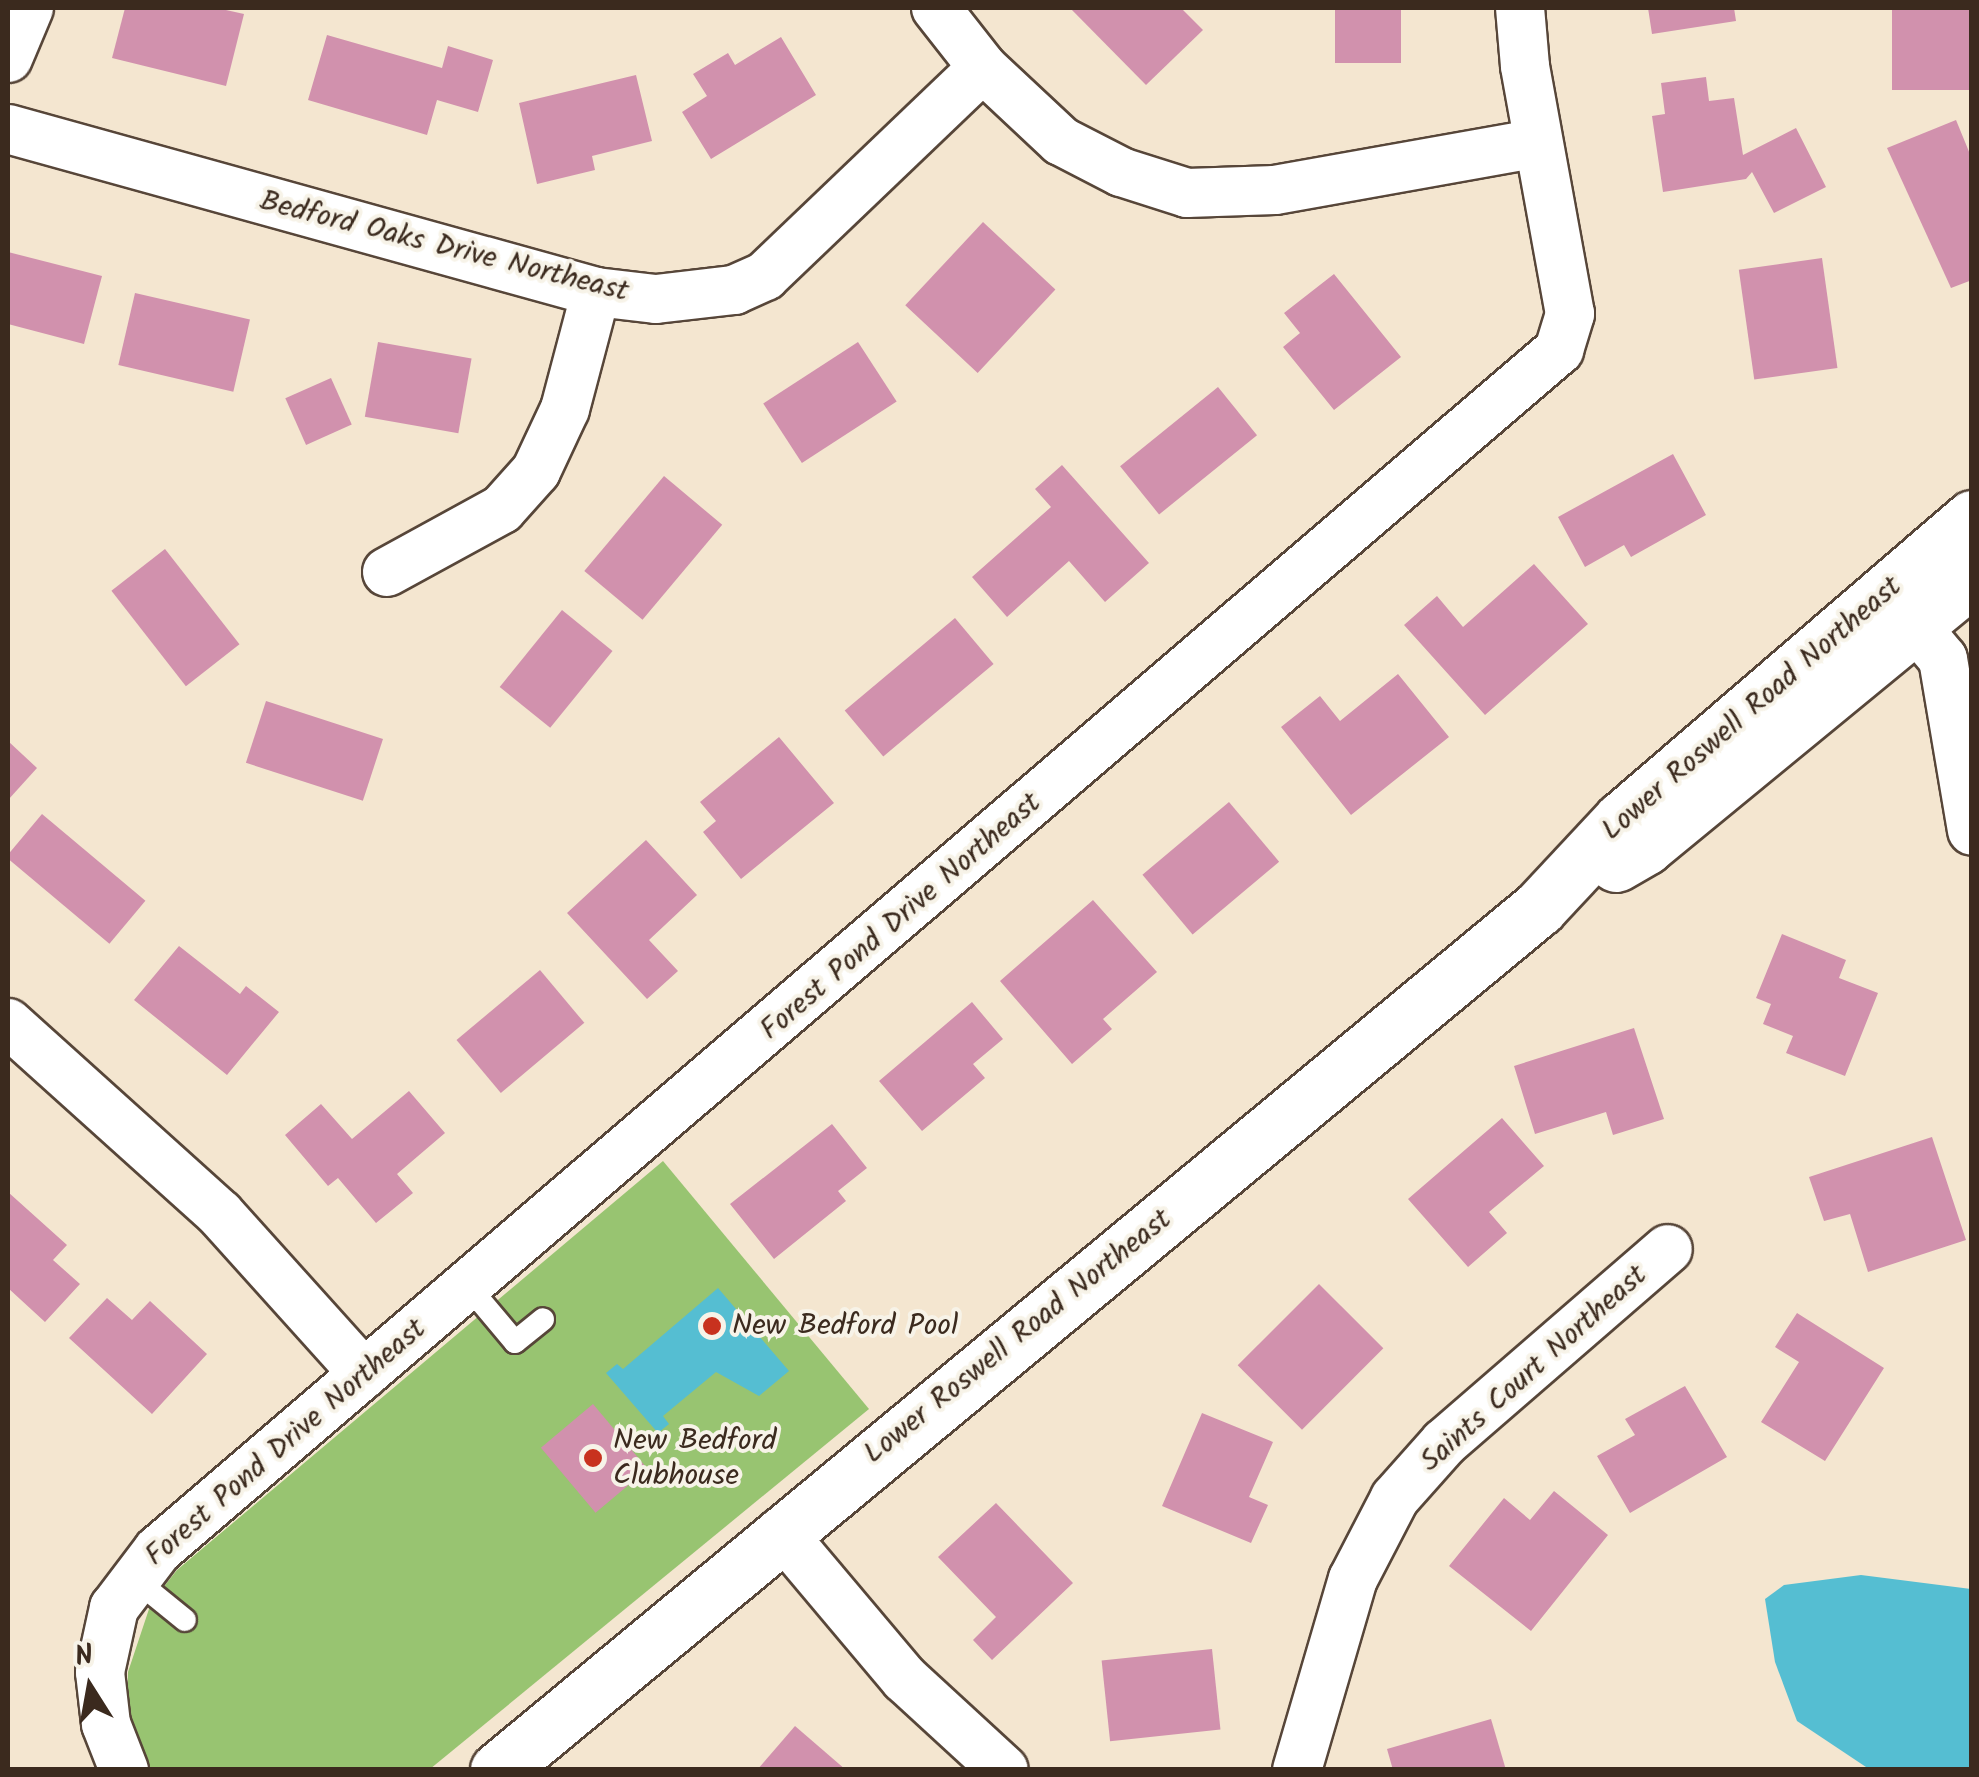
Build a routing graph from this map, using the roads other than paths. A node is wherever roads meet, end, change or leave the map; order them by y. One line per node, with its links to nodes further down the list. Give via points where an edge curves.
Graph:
1 (29, 8): 4 (street)
2 (936, 8): 5 (street)
3 (1520, 8): 7 (street, Forest Pond Drive Northeast)
4 (8, 58)
5 (983, 68): 7 (street, via 1061,141 1121,172 1187,194 1276,190); 8 (street, Bedford Oaks Drive Northeast, via 766,276 696,296)
6 (8, 129): 8 (street, Bedford Oaks Drive Northeast)
7 (1538, 143): 16 (street, Forest Pond Drive Northeast, via 1570,314 1559,350)
8 (596, 292): 10 (street, via 559,426 536,472 502,508)
9 (1972, 518): 12 (street, Lower Roswell Road Northeast)
10 (387, 572)
11 (1972, 578): 12 (street, Lower Roswell Road Northeast)
12 (1901, 610): 13 (street, via 1943,658); 19 (street, Lower Roswell Road Northeast, via 1645,847 1539,908)
13 (1972, 831)
14 (8, 1023): 18 (street, via 220,1214)
15 (1668, 1250): 25 (street, Saints Court Northeast, via 1459,1430 1395,1498 1358,1565)
16 (468, 1286): 17 (lane, via 516,1342); 18 (street, Forest Pond Drive Northeast)
17 (543, 1320)
18 (364, 1374): 20 (street, Forest Pond Drive Northeast)
19 (781, 1532): 23 (street, Lower Roswell Road Northeast); 24 (street, via 905,1679)
20 (132, 1578): 21 (lane); 22 (street, Forest Pond Drive Northeast, via 114,1608 100,1672 106,1724)
21 (185, 1620)
22 (124, 1770)
23 (498, 1770)
24 (1004, 1770)
25 (1296, 1770)

